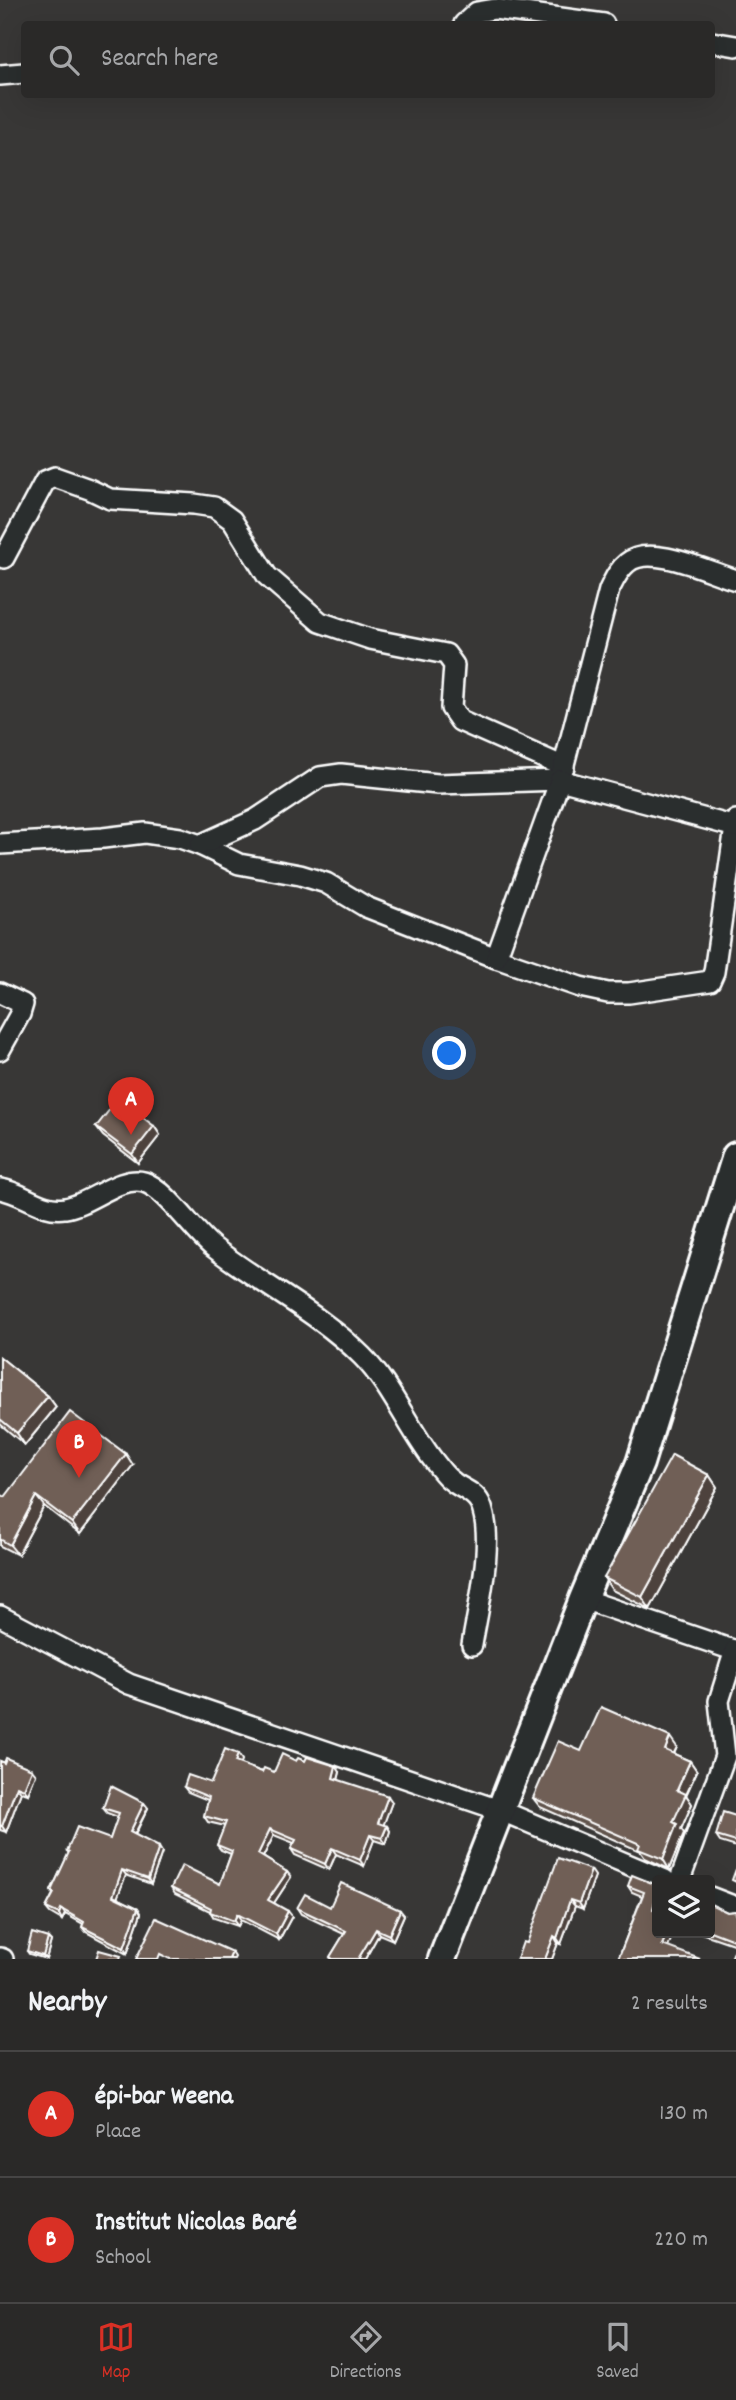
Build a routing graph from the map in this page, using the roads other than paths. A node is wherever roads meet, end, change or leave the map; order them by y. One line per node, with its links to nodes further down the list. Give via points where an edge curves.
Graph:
1 (467, 21): 2 (street, via 477,12 495,9)
2 (582, 21)
3 (715, 42): 4 (street)
4 (736, 46)
5 (21, 73): 6 (street)
6 (0, 75)
7 (4, 558): 9 (street, via 45,481 55,477 110,499 214,508 232,520 267,576 320,622 370,639 446,654 454,665 451,708 460,721)
8 (736, 580): 9 (street, via 660,555 628,561 609,590)
9 (562, 774): 10 (street); 12 (street, via 438,784 341,774 320,777 255,820); 13 (street)
10 (736, 825): 13 (street, via 710,981 608,993)
11 (0, 844): 12 (street, via 145,833)
12 (201, 845): 13 (street, via 239,864 326,883 366,908)
13 (496, 958)
14 (0, 993): 15 (street, via 23,1004)
15 (0, 1050)
16 (736, 1156): 18 (main road, via 640,1464)
17 (1, 1189): 20 (street, via 57,1209 120,1184 143,1182 156,1189 212,1246 308,1310 364,1358 436,1465 480,1503 485,1565)
18 (583, 1599): 21 (street); 22 (main road)
19 (0, 1616): 22 (street, via 129,1684)
20 (472, 1645)
21 (735, 1650): 24 (street, via 719,1701 725,1756)
22 (502, 1811): 23 (street); 27 (main road)
23 (653, 1875)
24 (682, 1875)
25 (715, 1899): 26 (street)
26 (736, 1906)
27 (442, 1959)

